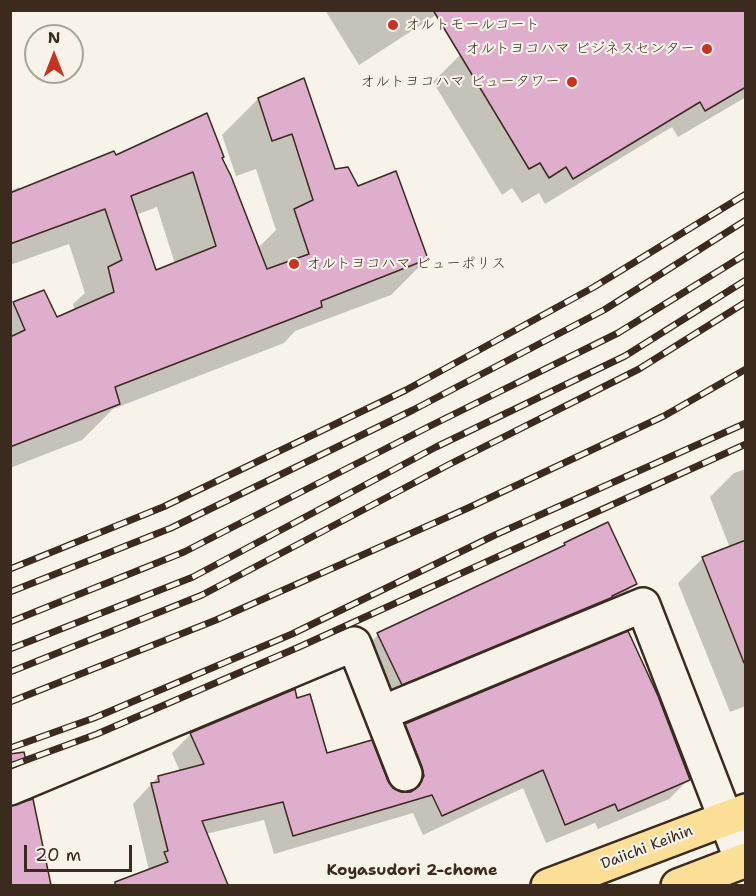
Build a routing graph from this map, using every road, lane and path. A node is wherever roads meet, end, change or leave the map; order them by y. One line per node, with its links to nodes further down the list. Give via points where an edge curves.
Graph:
1 (382, 713): 2 (street); 3 (street, via 354,644); 4 (street, via 643,605)
2 (405, 774)
3 (10, 788)
4 (736, 815): 5 (street); 6 (highway, Daiichi Keihin)
5 (744, 861): 7 (highway)
6 (548, 885)
7 (678, 885)

